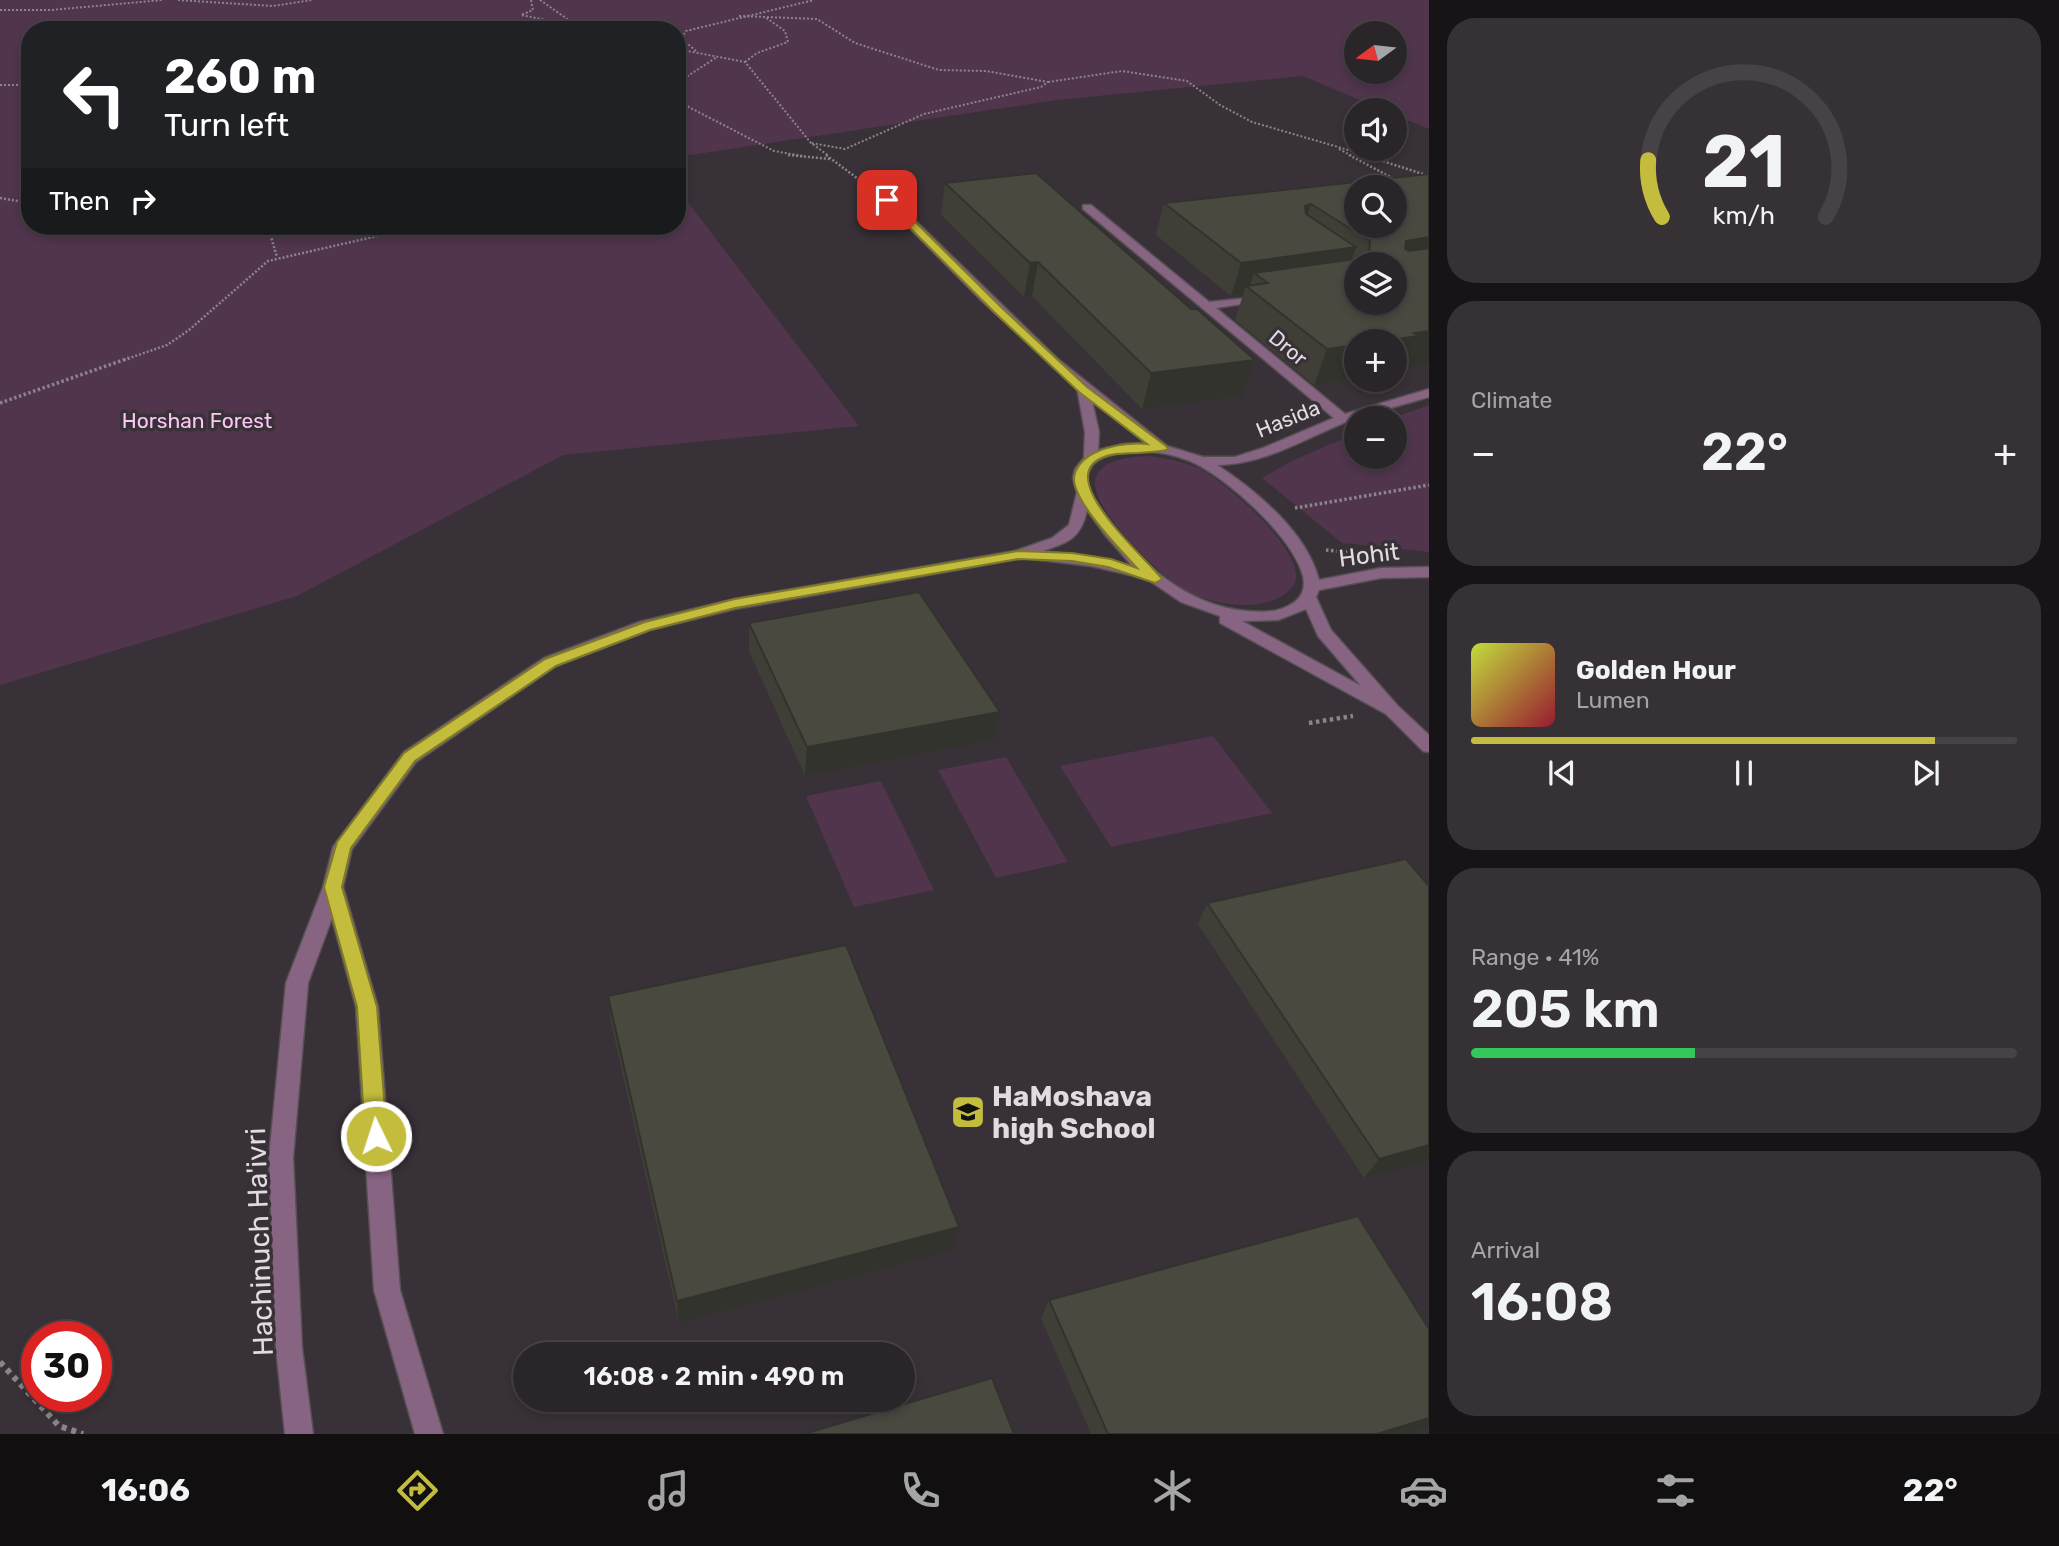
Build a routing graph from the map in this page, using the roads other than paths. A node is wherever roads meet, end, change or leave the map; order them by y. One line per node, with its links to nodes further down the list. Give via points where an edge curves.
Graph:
1 (887, 200): 5 (street)
2 (1087, 207): 4 (street, Dror)
3 (1275, 296): 4 (street, Dror)
4 (1208, 306): 7 (street, Dror)
5 (1083, 389): 8 (street); 9 (street, via 1092,432)
6 (1429, 393): 7 (street, Hasida)
7 (1343, 419): 10 (street, Hasida, via 1236,461)
8 (1162, 449): 9 (street, via 1122,448); 10 (street)
9 (1091, 460): 11 (street, via 1080,480)
10 (1202, 461): 15 (street, via 1267,513 1313,573)
11 (1084, 492): 12 (street, Hachinuch Ha'ivri, via 1076,527 1057,541); 14 (street, via 1104,524)
12 (1018, 555): 14 (street, Hachinuch Ha'ivri, via 1072,557); 19 (street, Hachinuch Ha'ivri, via 735,604 645,626 550,662 410,757 343,846)
13 (1429, 572): 15 (street, Hohit, via 1381,573)
14 (1155, 579): 16 (street)
15 (1312, 593): 16 (street, Hohit, via 1294,610 1271,617); 17 (street, via 1324,632)
16 (1212, 612): 17 (street)
17 (1392, 710): 18 (street)
18 (1429, 746)
19 (333, 887): 20 (street, Hachinuch Ha'ivri, via 296,983 281,1158 289,1348); 21 (street, Hachinuch Ha'ivri, via 367,1007 387,1290)
20 (299, 1434)
21 (429, 1434)

